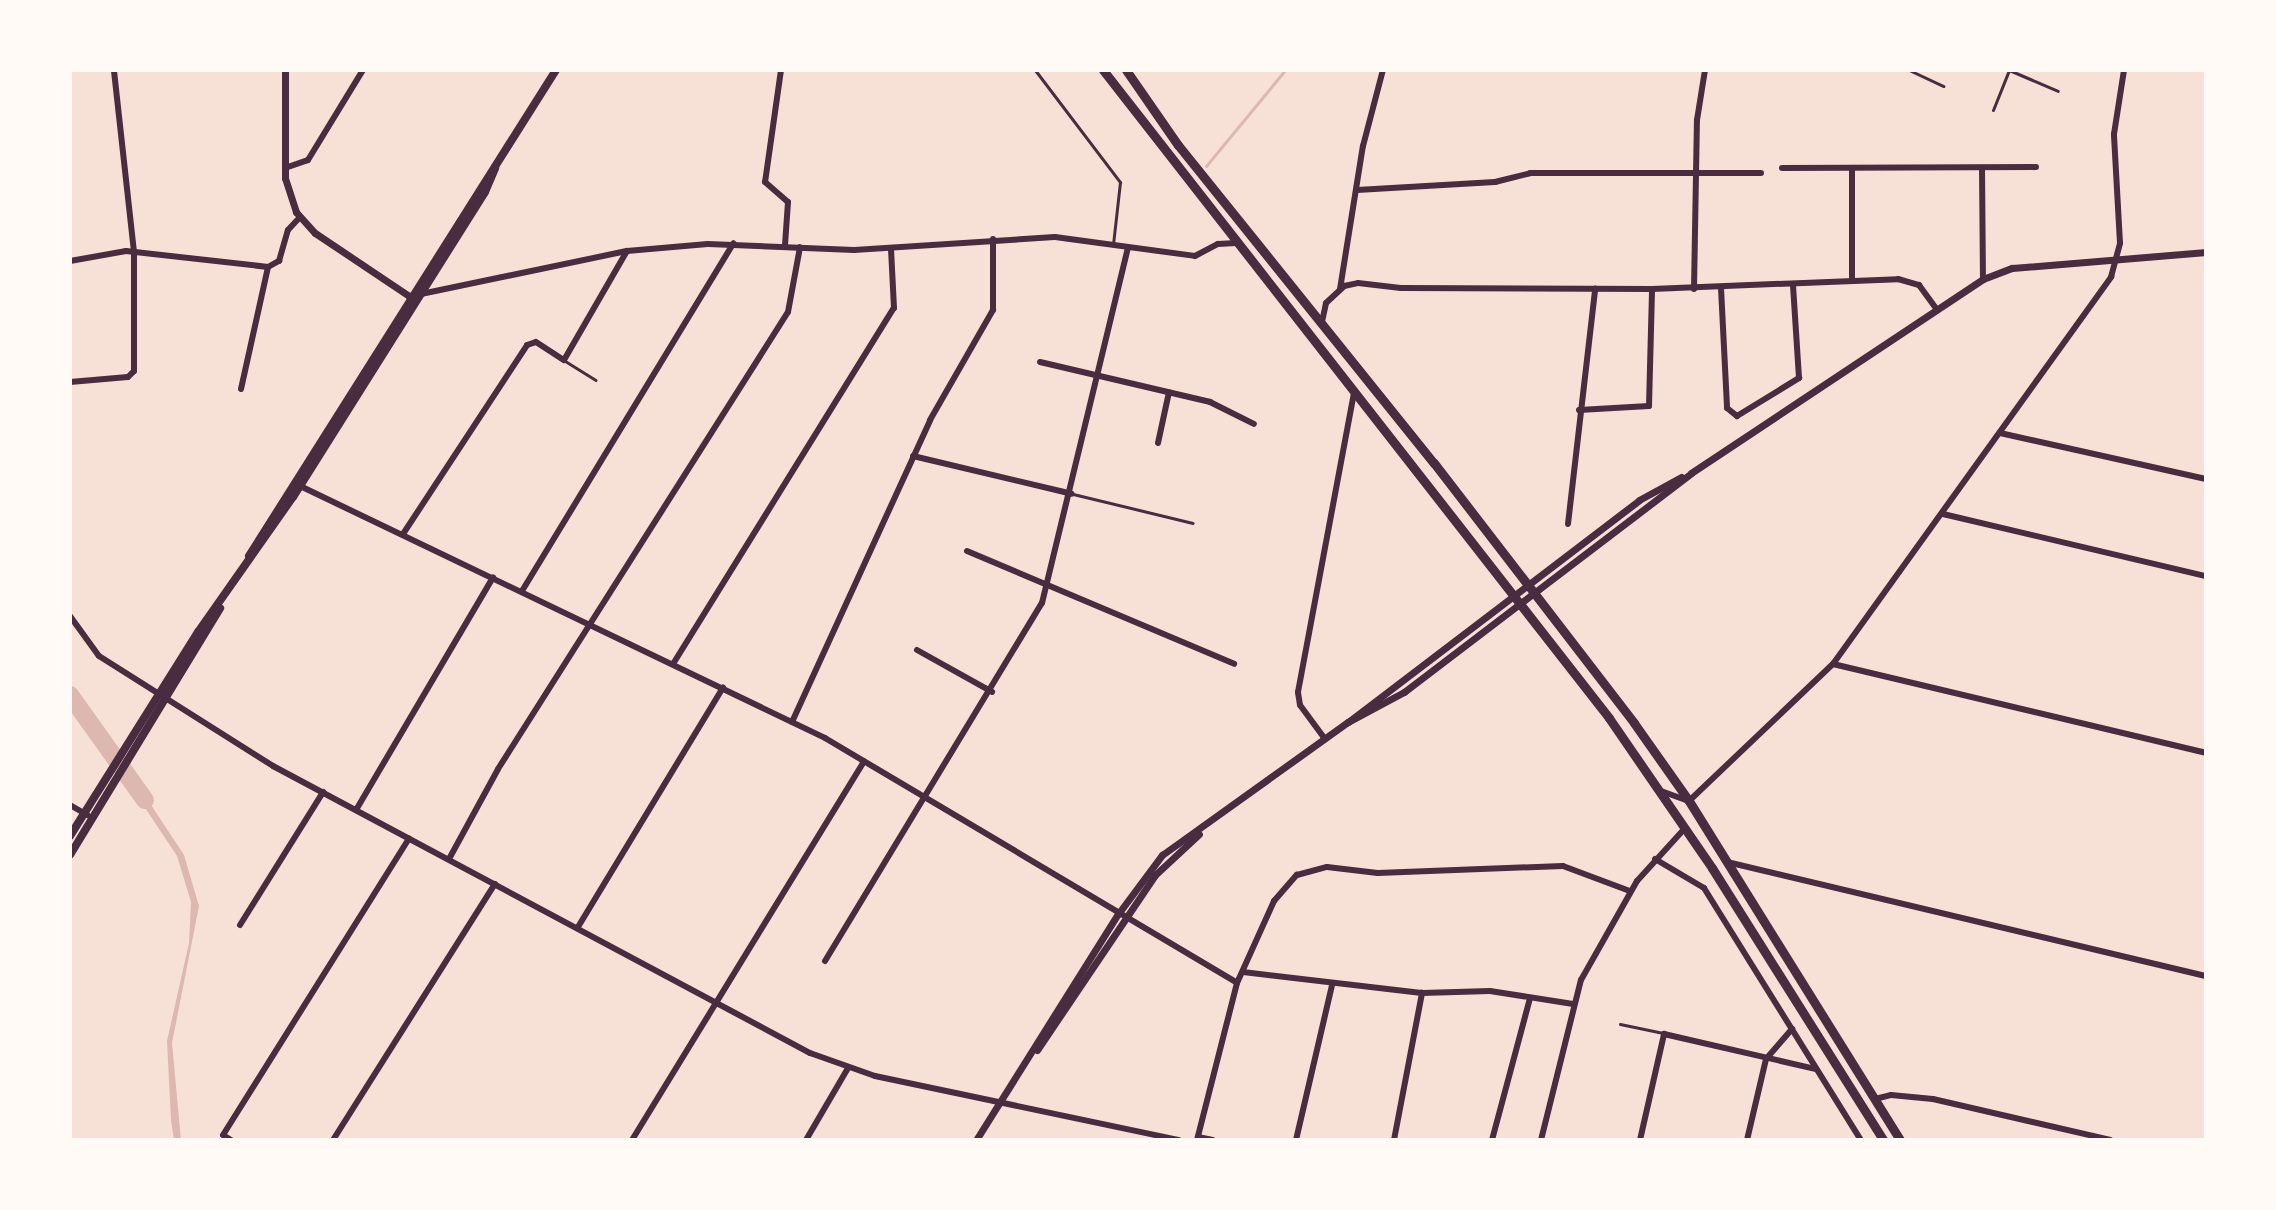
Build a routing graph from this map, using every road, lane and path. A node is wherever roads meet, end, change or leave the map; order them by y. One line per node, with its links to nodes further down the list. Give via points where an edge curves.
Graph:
1 (114, 70): 37 (street)
2 (285, 70): 17 (street)
3 (363, 70): 17 (street, via 308,160)
4 (556, 70): 18 (main road)
5 (781, 70): 31 (street, via 765,182 789,206)
6 (1035, 70): 32 (lane, via 1120,182)
7 (1103, 70): 26 (main road)
8 (1126, 70): 53 (main road, via 1178,145)
9 (1383, 70): 24 (street)
10 (1705, 70): 22 (street)
11 (1909, 70): 13 (lane)
12 (2124, 70): 39 (street, via 2114,134)
13 (1944, 86)
14 (2058, 91): 15 (lane, via 2009,70)
15 (1993, 110)
16 (2036, 167): 21 (street)
17 (285, 168): 25 (street, via 287,192)
18 (495, 168): 50 (main road); 51 (main road)
19 (1782, 168): 20 (street)
20 (1852, 168): 21 (street); 43 (street)
21 (1982, 168): 42 (street)
22 (1697, 173): 23 (street); 24 (street, via 1530,173 1495,182); 49 (street)
23 (1761, 173)
24 (1357, 190): 46 (street)
25 (299, 218): 41 (street, via 288,230 279,261); 51 (street)
26 (1219, 218): 29 (street); 30 (main road)
27 (993, 239): 32 (street, via 1055,237); 35 (street); 70 (street, via 995,305)
28 (734, 243): 31 (street); 36 (street); 84 (street)
29 (1218, 244): 30 (street); 34 (street, via 1195,256)
30 (1239, 244): 61 (main road)
31 (785, 245): 33 (street)
32 (1113, 245): 34 (street)
33 (800, 247): 35 (street); 89 (street, via 788,312)
34 (1128, 247): 58 (street)
35 (891, 248): 91 (street, via 894,308)
36 (627, 251): 50 (street); 56 (street)
37 (134, 252): 40 (street); 41 (street); 60 (street, via 133,373)
38 (2206, 252): 39 (street)
39 (2118, 260): 42 (street, via 2012,268); 68 (street)
40 (70, 261)
41 (268, 267): 62 (street)
42 (1983, 279): 54 (street)
43 (1852, 280): 44 (street); 54 (street, via 1911,281)
44 (1793, 285): 45 (street); 45 (street, via 1799,378 1741,415 1727,408)
45 (1721, 288): 49 (street)
46 (1340, 289): 47 (street, via 1358,283); 52 (street)
47 (1595, 289): 48 (street); 66 (street)
48 (1652, 289): 49 (street); 66 (street, via 1649,406)
49 (1694, 289)
50 (421, 294): 51 (street); 73 (main road)
51 (409, 296): 73 (main road)
52 (1326, 303): 53 (street); 55 (street)
53 (1305, 304): 55 (main road)
54 (1937, 310): 71 (street)
55 (1322, 326): 82 (main road)
56 (564, 360): 59 (lane); 78 (street, via 536,342 527,345)
57 (1040, 362): 58 (street)
58 (1099, 376): 63 (street); 74 (street)
59 (595, 380)
60 (70, 382)
61 (1353, 385): 64 (street); 65 (main road)
62 (241, 389)
63 (1169, 392): 67 (street, via 1210,402); 69 (street)
64 (1351, 410): 65 (street); 99 (street, via 1298,692 1300,705)
65 (1373, 410): 86 (main road)
66 (1579, 410): 77 (street)
67 (1254, 424)
68 (2000, 433): 72 (street); 75 (street)
69 (1158, 443)
70 (913, 456): 74 (street); 97 (street)
71 (1691, 473): 82 (street, via 1639,500); 85 (street)
72 (2206, 479)
73 (296, 484): 78 (street); 96 (main road)
74 (1072, 494): 76 (lane); 83 (street)
75 (1943, 514): 80 (street, via 1959,522); 93 (street)
76 (1193, 523)
77 (1568, 524)
78 (403, 534): 81 (street)
79 (967, 551): 83 (street)
80 (2206, 576)
81 (493, 577): 84 (street); 107 (street)
82 (1528, 583): 85 (main road); 86 (street)
83 (1049, 586): 92 (street); 95 (street)
84 (522, 591): 89 (street)
85 (1536, 593): 87 (street); 105 (main road)
86 (1513, 594): 87 (main road); 98 (street)
87 (1521, 604): 98 (street, via 1404,692); 102 (main road)
88 (70, 616): 96 (street, via 99,656)
89 (591, 625): 91 (street); 114 (street, via 498,769)
90 (917, 650): 95 (street)
91 (673, 664): 94 (street)
92 (1234, 664)
93 (1833, 664): 100 (street); 105 (street)
94 (723, 688): 97 (street); 122 (street)
95 (992, 692): 104 (street)
96 (162, 699): 103 (street); 108 (main road)
97 (792, 722): 101 (street)
98 (1348, 722): 99 (street)
99 (1325, 739): 109 (street)
100 (2206, 753)
101 (864, 762): 104 (street); 130 (street)
102 (1658, 789): 105 (street); 110 (main road)
103 (323, 792): 107 (street); 121 (street)
104 (927, 799): 119 (street); 123 (street)
105 (1689, 801): 116 (main road)
106 (70, 805): 108 (street)
107 (356, 810): 112 (street)
108 (88, 816): 111 (main road); 113 (main road)
109 (1210, 824): 119 (street, via 1153,864); 120 (street, via 1161,868)
110 (1685, 828): 115 (street); 158 (main road)
111 (70, 836)
112 (409, 838): 114 (street); 143 (street, via 223,1135)
113 (70, 855)
114 (449, 859): 117 (street)
115 (1655, 859): 118 (street); 133 (street, via 1699,882)
116 (1727, 862): 125 (street); 139 (main road)
117 (495, 884): 122 (street); 144 (street)
118 (1630, 891): 124 (street, via 1563,866 1378,873 1309,869 1280,892); 131 (street)
119 (1118, 914): 120 (street); 136 (street)
120 (1126, 919): 126 (street); 136 (street)
121 (240, 925)
122 (578, 927): 130 (street)
123 (825, 961)
124 (1243, 972): 126 (street); 127 (street)
125 (2206, 976)
126 (1237, 983): 142 (street)
127 (1332, 985): 128 (street); 150 (street)
128 (1422, 993): 129 (street, via 1490,991); 151 (street)
129 (1530, 998): 131 (street); 152 (street)
130 (715, 1001): 137 (street); 145 (street)
131 (1573, 1004): 153 (street)
132 (1620, 1024): 134 (lane)
133 (1792, 1029): 135 (street); 138 (street)
134 (1664, 1034): 135 (street); 154 (street)
135 (1766, 1059): 138 (street); 155 (street)
136 (1026, 1064): 140 (street)
137 (848, 1068): 140 (street); 146 (street)
138 (1816, 1069): 141 (street)
139 (1875, 1099): 159 (main road); 160 (street, via 1933,1099)
140 (1000, 1102): 147 (street); 148 (street)
141 (1855, 1131): 156 (street); 157 (street)
142 (1197, 1138): 149 (street)
143 (231, 1140)
144 (333, 1140)
145 (632, 1140)
146 (806, 1140)
147 (976, 1140)
148 (1179, 1140)
149 (1213, 1140)
150 (1296, 1140)
151 (1394, 1140)
152 (1492, 1140)
153 (1541, 1140)
154 (1640, 1140)
155 (1747, 1140)
156 (1853, 1140)
157 (1861, 1140)
158 (1883, 1140)
159 (1900, 1140)
160 (2110, 1140)

